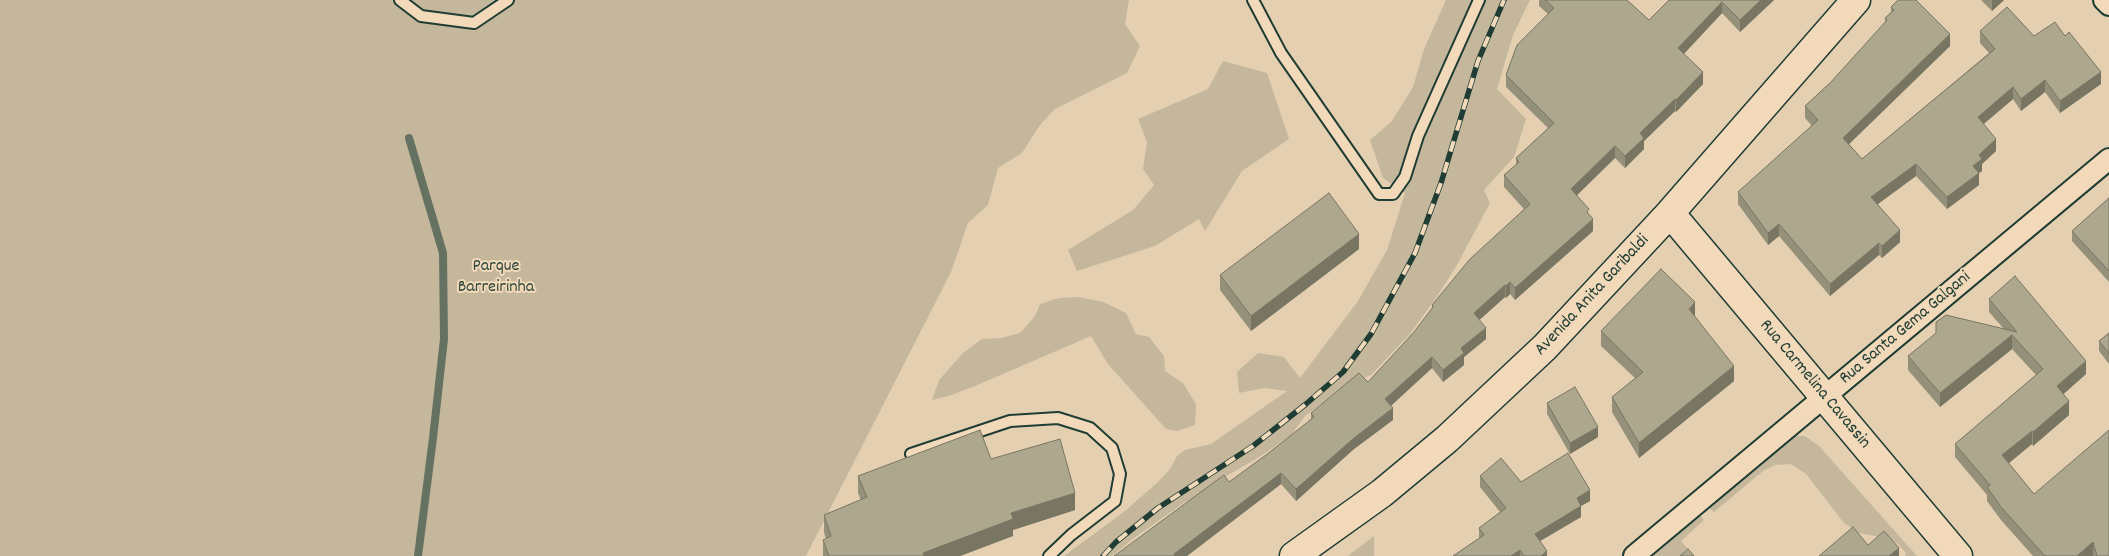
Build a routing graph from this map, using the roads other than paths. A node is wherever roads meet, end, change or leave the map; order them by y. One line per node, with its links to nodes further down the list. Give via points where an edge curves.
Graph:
1 (400, 0): 2 (lane, via 421,16 474,23)
2 (508, 0)
3 (1253, 0): 4 (lane, via 1281,53 1379,194 1393,194 1406,177 1418,136)
4 (1479, 0)
5 (1856, 0): 9 (main road, Avenida Anita Garibaldi)
6 (2104, 0): 7 (street)
7 (2109, 5)
8 (2109, 159): 10 (street, Rua Santa Gema Galgani)
9 (1670, 213): 10 (main road, Rua Carmelina Cavassin); 13 (main road, Avenida Anita Garibaldi, via 1502,389 1382,493)
10 (1824, 397): 14 (street, Rua Santa Gema Galgani); 15 (main road, Rua Carmelina Cavassin)
11 (911, 454): 12 (lane, via 1010,421 1058,418 1090,428 1112,448 1120,474 1115,501)
12 (1049, 556)
13 (1294, 556)
14 (1634, 556)
15 (1958, 556)

